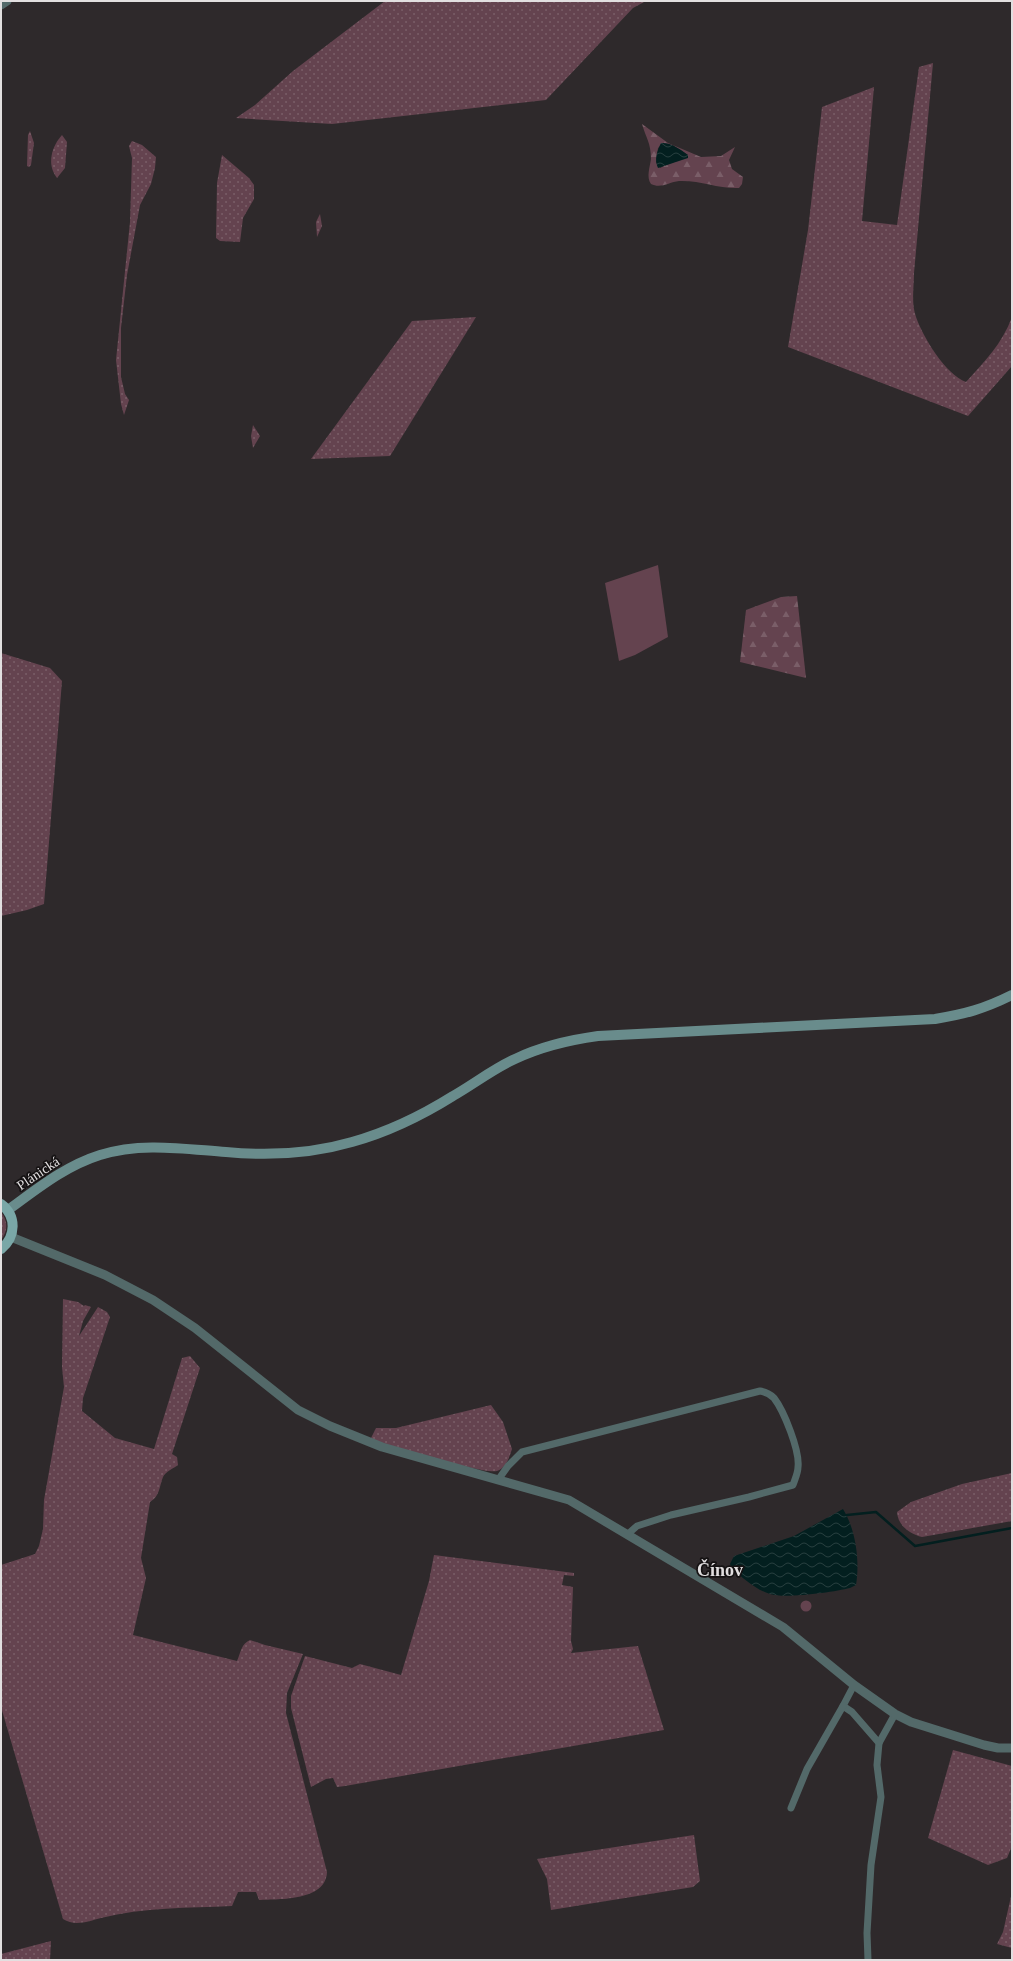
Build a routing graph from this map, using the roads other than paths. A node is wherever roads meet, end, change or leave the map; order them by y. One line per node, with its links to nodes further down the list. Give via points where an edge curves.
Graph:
1 (7, 1): 2 (street)
2 (1, 5)
3 (1012, 995): 4 (main road, Plánická, via 967,1014 935,1019 576,1039 516,1058 418,1116 384,1132 346,1144 311,1151 268,1154 163,1148 111,1152 84,1161)
4 (4, 1207): 5 (main road, via 13,1224)
5 (11, 1237): 6 (main road); 7 (street, via 105,1275 153,1300 195,1328 298,1410 330,1426 382,1447)
6 (1, 1249)
7 (498, 1480): 8 (street, via 569,1500); 8 (street, via 522,1452 760,1391 774,1398 790,1430 798,1458 793,1485 672,1515 637,1526)
8 (628, 1534): 9 (street, via 783,1627)
9 (854, 1685): 10 (street); 11 (street)
10 (843, 1706): 12 (street, via 852,1712); 14 (street, via 807,1770)
11 (895, 1714): 12 (street); 13 (street, via 911,1722 984,1745)
12 (879, 1743): 15 (street, via 877,1765 881,1796 871,1865)
13 (1012, 1748)
14 (791, 1808)
15 (868, 1960)

